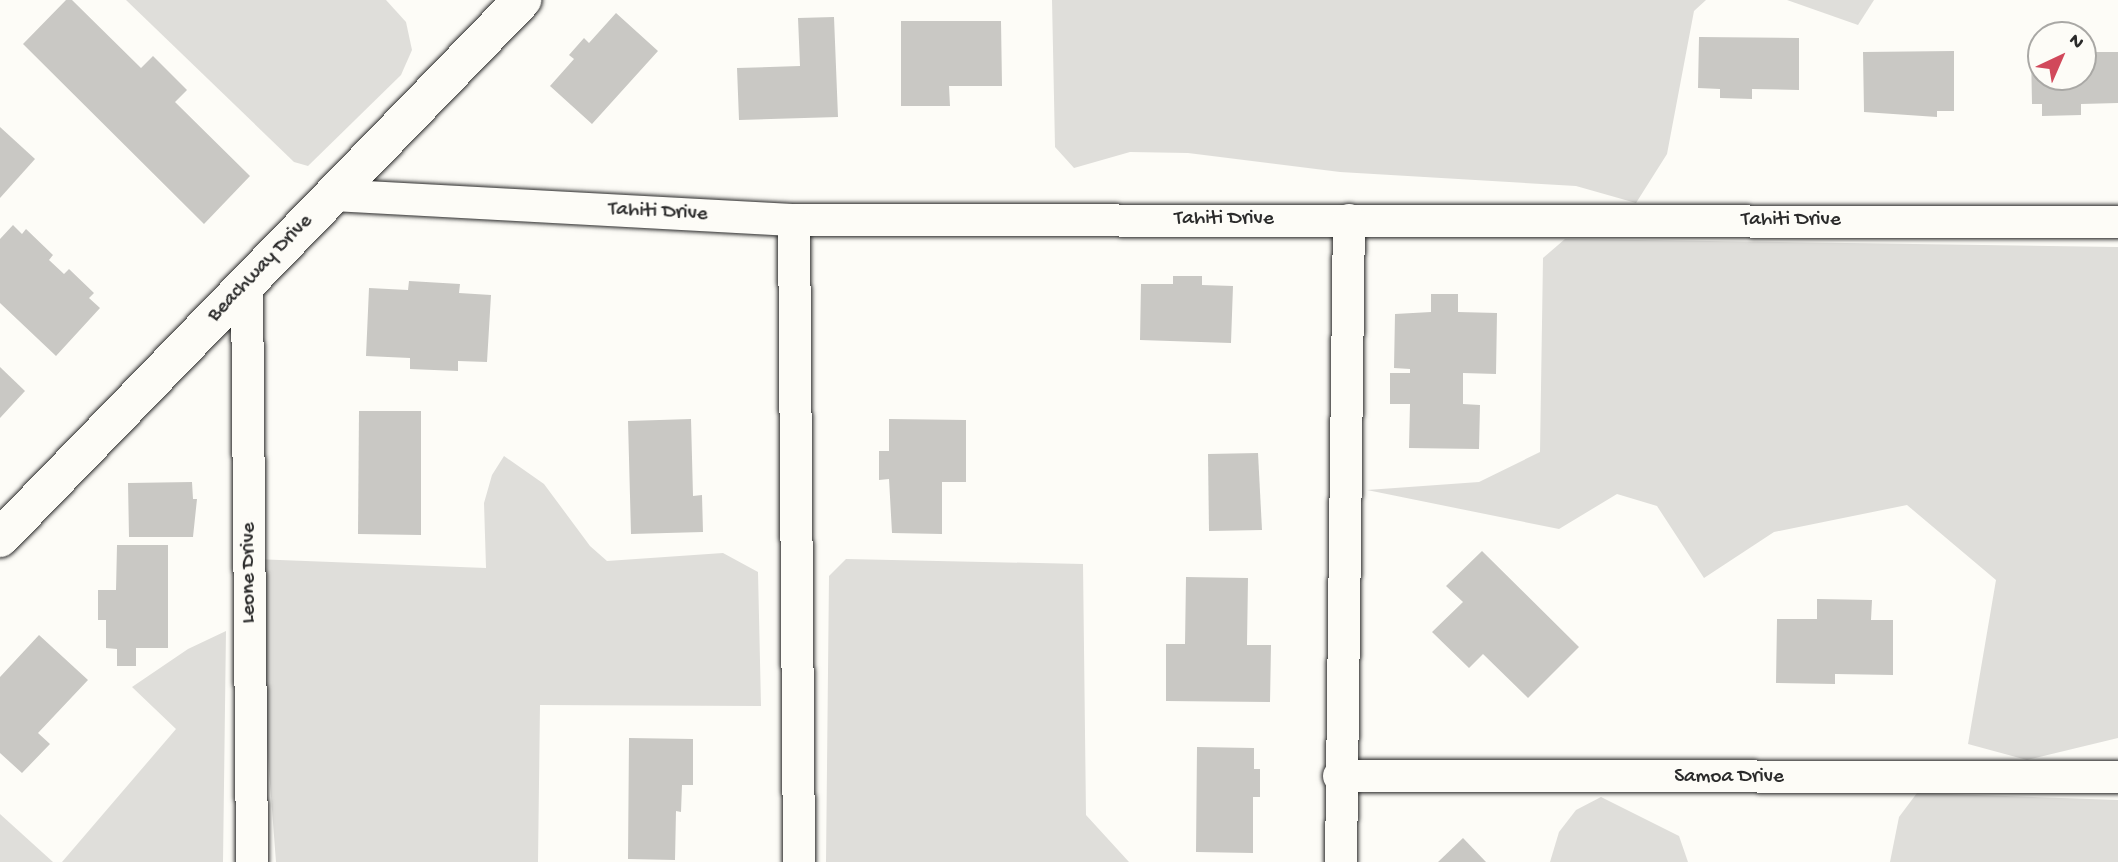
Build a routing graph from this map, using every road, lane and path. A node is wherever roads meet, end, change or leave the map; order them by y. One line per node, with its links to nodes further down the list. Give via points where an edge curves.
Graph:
1 (522, 0): 2 (street, Beachway Drive)
2 (331, 195): 3 (street, Tahiti Drive); 6 (street, Beachway Drive)
3 (794, 220): 4 (street, Tahiti Drive); 11 (street)
4 (1349, 220): 5 (street, Tahiti Drive); 8 (street)
5 (2118, 222)
6 (247, 284): 7 (street, Beachway Drive); 10 (street, Leone Drive)
7 (0, 538)
8 (1339, 776): 9 (street, Samoa Drive); 12 (street)
9 (2118, 778)
10 (252, 862)
11 (799, 862)
12 (1341, 862)

